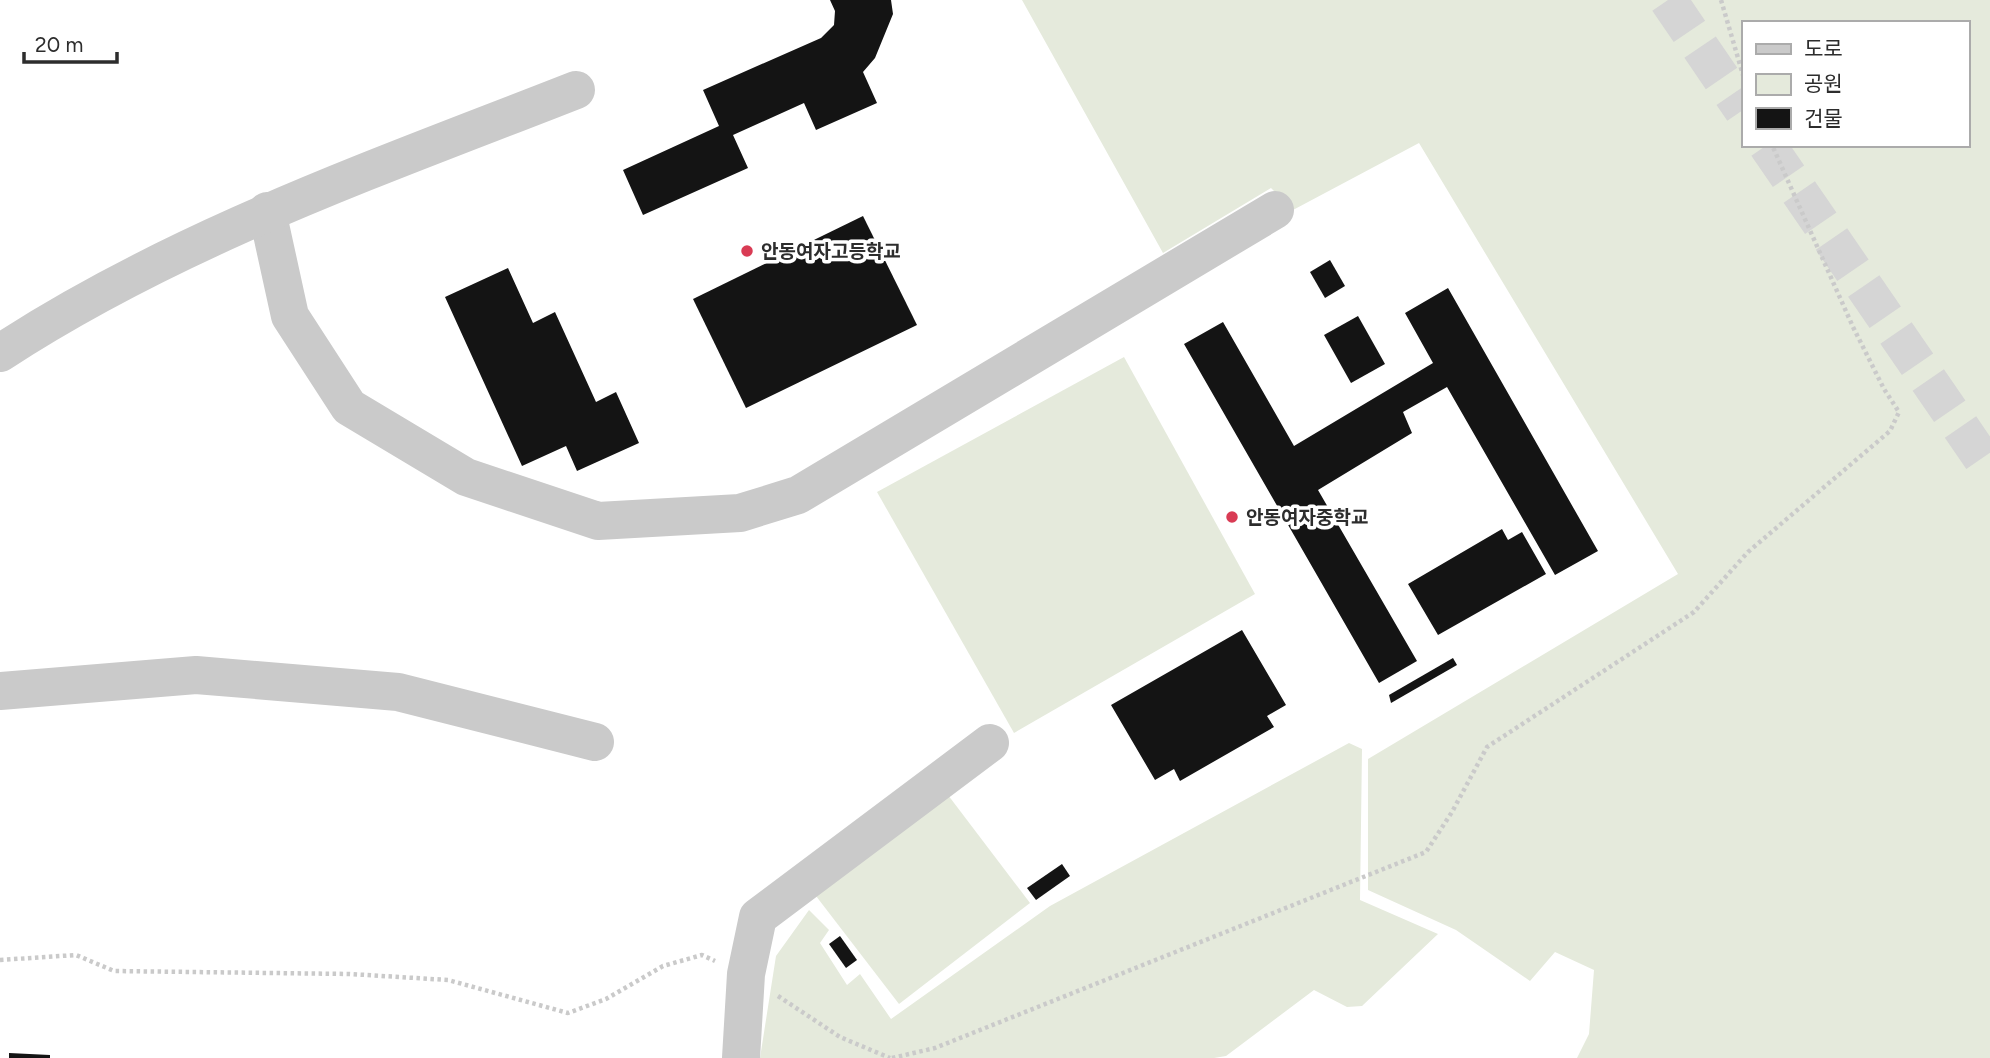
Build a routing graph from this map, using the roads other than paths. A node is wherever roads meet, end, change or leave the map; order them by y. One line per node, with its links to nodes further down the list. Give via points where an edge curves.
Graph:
1 (576, 90): 3 (street)
2 (1275, 210): 3 (street, via 798,495 740,513 598,521 466,477 349,407 289,316)
3 (267, 211): 4 (street, via 61,313)
4 (0, 353)
5 (0, 691): 6 (street, via 196,675 237,678 398,692)
6 (595, 742)
7 (990, 744): 8 (street, via 758,917 746,974)
8 (741, 1058)

